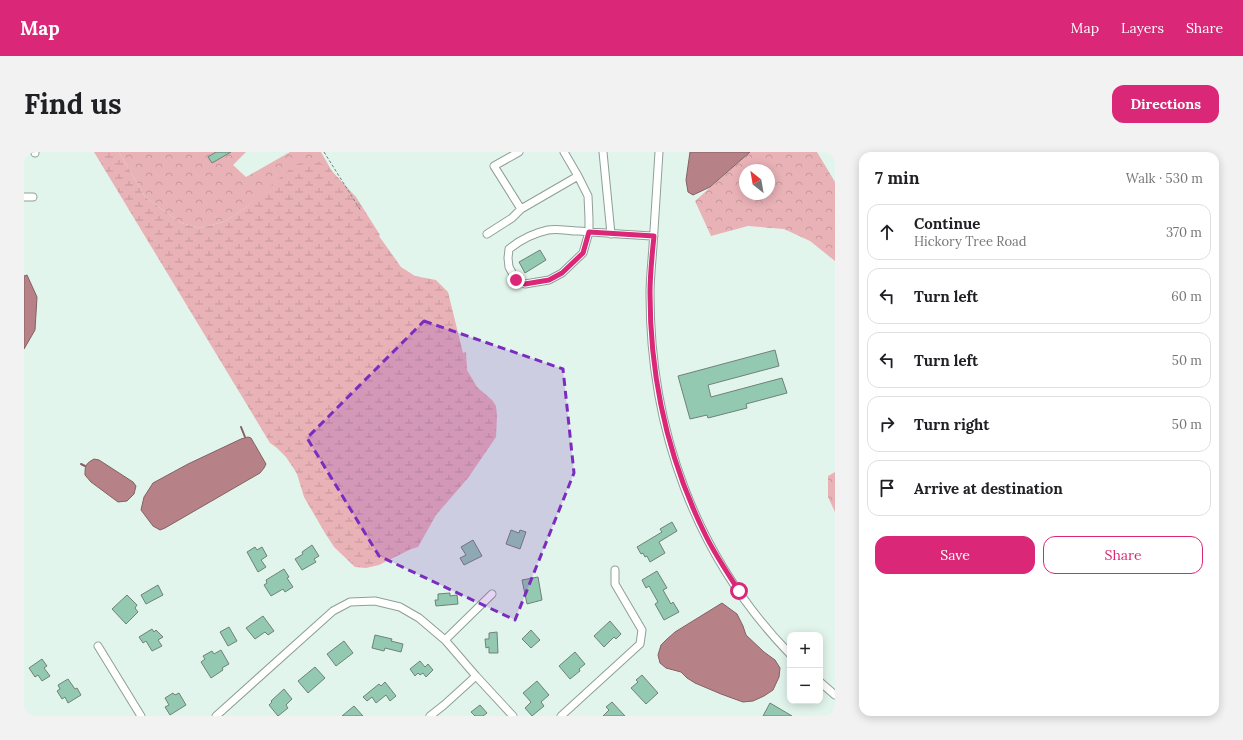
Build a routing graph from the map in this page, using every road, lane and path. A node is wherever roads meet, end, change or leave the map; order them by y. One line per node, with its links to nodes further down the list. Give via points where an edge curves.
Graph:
1 (324, 152): 10 (path)
2 (518, 152): 9 (street, via 494,166)
3 (564, 152): 6 (street)
4 (603, 152): 13 (street)
5 (659, 152): 14 (street)
6 (578, 176): 9 (street); 11 (street, via 588,196)
7 (24, 197): 8 (street)
8 (34, 197)
9 (521, 209): 12 (street)
10 (361, 211)
11 (589, 232): 11 (street, via 549,230 518,242 509,249 508,258 516,280 525,284 549,280 562,273 583,253); 13 (street)
12 (487, 234)
13 (611, 234): 14 (street)
14 (654, 236): 19 (street, via 650,293 654,371 670,446 706,536 739,591)
15 (615, 570): 27 (street, via 615,584 642,630 640,644)
16 (492, 594): 17 (street)
17 (444, 640): 20 (street); 24 (street, via 419,618 400,607 375,601 350,602 321,621)
18 (98, 646): 23 (street)
19 (787, 651)
20 (476, 676): 25 (street); 26 (street)
21 (823, 685): 22 (street)
22 (835, 695)
23 (141, 716)
24 (216, 716)
25 (430, 716)
26 (513, 716)
27 (561, 716)

